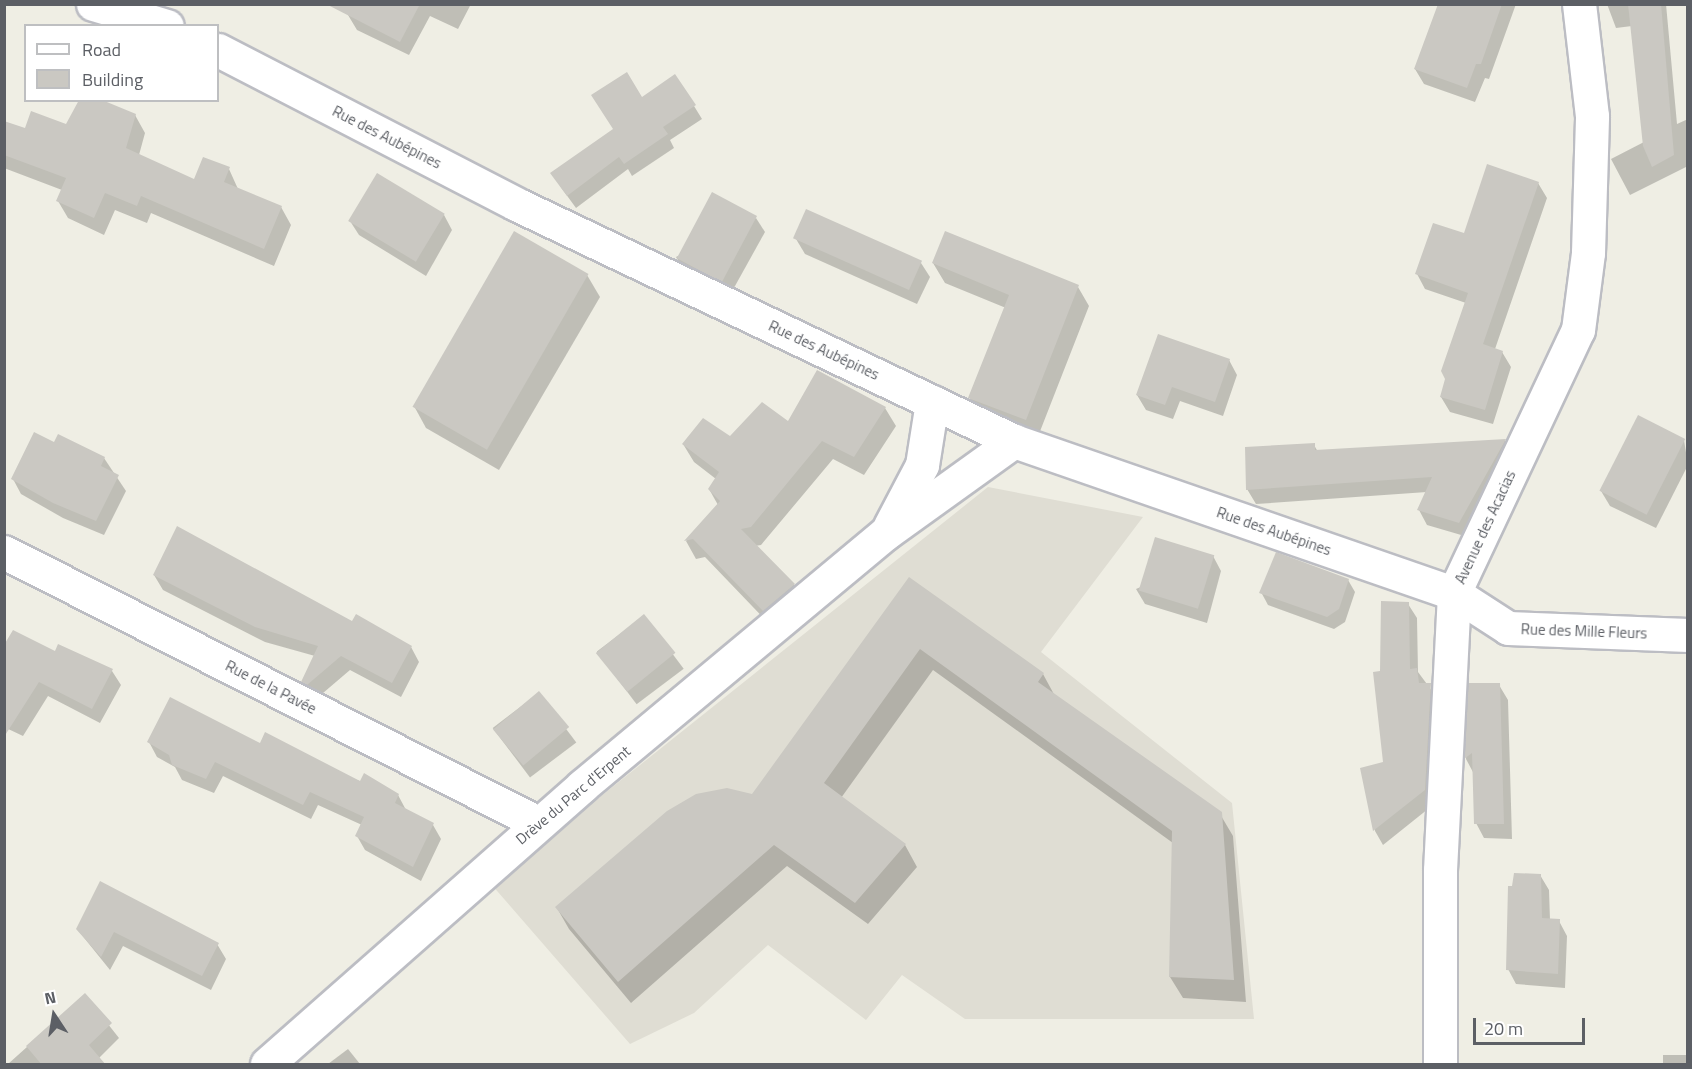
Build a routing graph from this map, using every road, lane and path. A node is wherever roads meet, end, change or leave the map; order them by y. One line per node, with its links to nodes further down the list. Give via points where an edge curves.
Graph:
1 (93, 4): 3 (street)
2 (1579, 4): 9 (street, Avenue des Acacias, via 1592,116 1588,253 1578,330)
3 (160, 24)
4 (219, 51): 5 (street, Rue des Aubépines, via 516,204)
5 (932, 402): 6 (street, Rue des Aubépines); 7 (street, Drève du Parc d'Erpent, via 922,465)
6 (1014, 441): 7 (street, Drève du Parc d'Erpent); 9 (street, Rue des Aubépines)
7 (886, 532): 11 (street, Drève du Parc d'Erpent)
8 (4, 552): 11 (street, Rue de la Pavée)
9 (1454, 593): 10 (street, Rue des Mille Fleurs, via 1508,627); 13 (street, Avenue des Acacias, via 1440,870)
10 (1688, 635)
11 (538, 823): 12 (street, Drève du Parc d'Erpent)
12 (267, 1065)
13 (1440, 1065)

